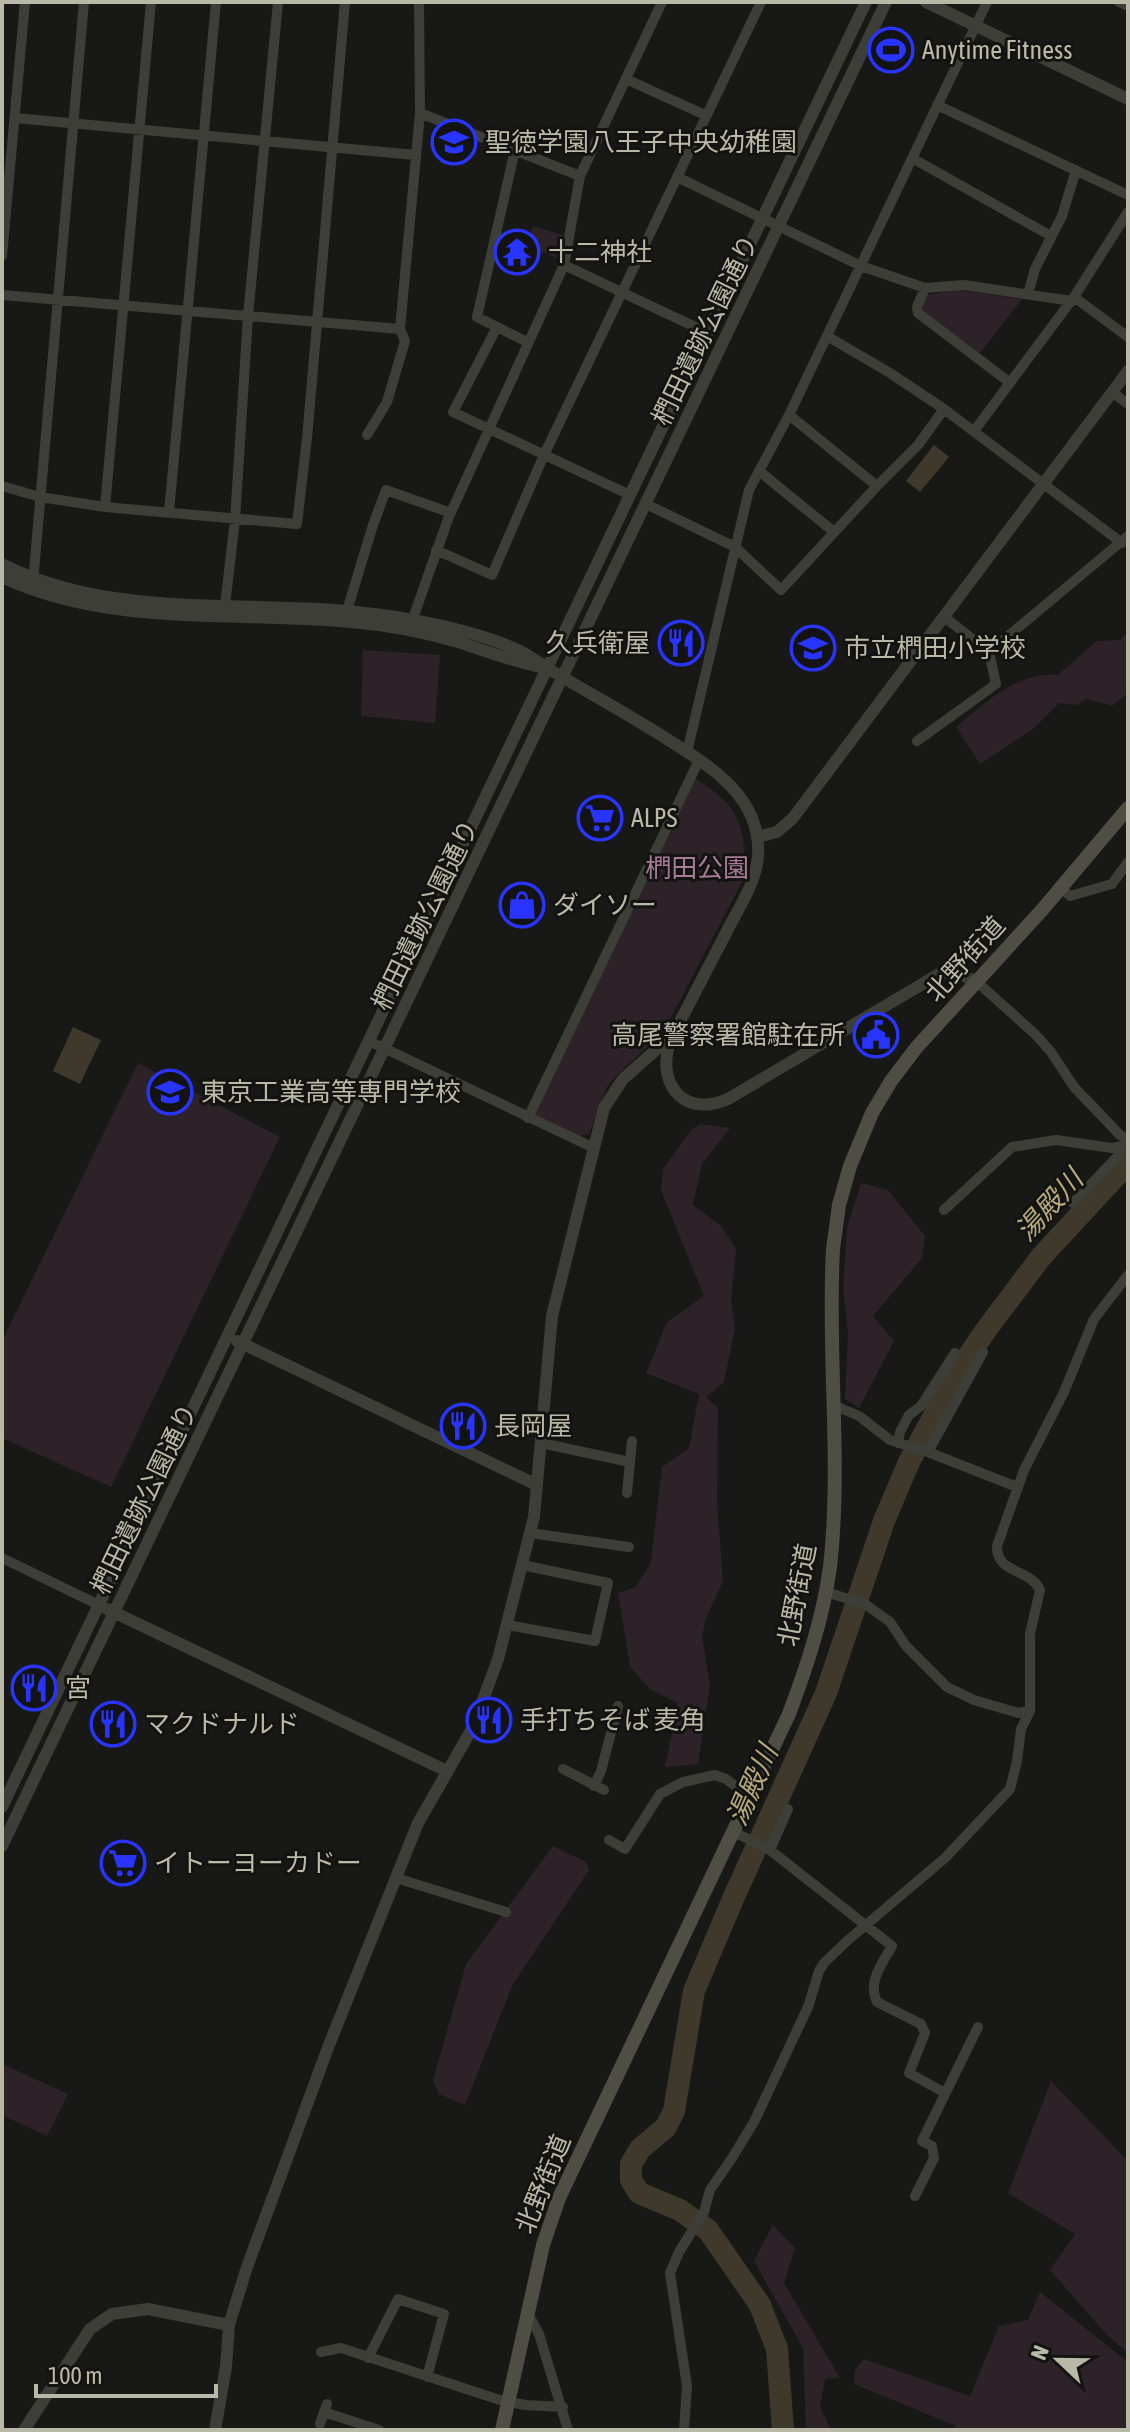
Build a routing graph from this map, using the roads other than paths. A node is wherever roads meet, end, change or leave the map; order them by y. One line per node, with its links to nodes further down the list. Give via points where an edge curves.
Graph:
1 (25, 2): 22 (street)
2 (84, 2): 23 (street)
3 (151, 2): 24 (street)
4 (216, 2): 25 (street)
5 (278, 2): 26 (street)
6 (345, 2): 27 (street)
7 (419, 2): 20 (street)
8 (662, 2): 17 (street)
9 (761, 2): 21 (street)
10 (866, 2): 36 (street, 椚田遺跡公園通り)
11 (886, 2): 37 (street, 椚田遺跡公園通り)
12 (926, 2): 16 (street)
13 (987, 2): 16 (street)
14 (1119, 2): 15 (street)
15 (1128, 6)
16 (976, 26): 18 (street); 19 (street)
17 (626, 79): 21 (street); 32 (street)
18 (1128, 99)
19 (937, 105): 30 (street); 31 (street)
20 (420, 113): 28 (street); 29 (street)
21 (705, 115): 33 (street)
22 (15, 118): 23 (street); 39 (street)
23 (75, 124): 24 (street); 47 (street)
24 (140, 130): 25 (street); 48 (street)
25 (204, 136): 26 (street); 49 (street)
26 (265, 141): 27 (street); 50 (street)
27 (332, 148): 29 (street); 51 (street)
28 (515, 150): 32 (street); 52 (street, via 477,317)
29 (415, 155): 53 (street)
30 (912, 158): 38 (street); 41 (street)
31 (1076, 170): 34 (street); 38 (street)
32 (580, 176): 40 (street)
33 (677, 177): 36 (street); 43 (street)
34 (1128, 195)
35 (1128, 212): 46 (street)
36 (763, 219): 37 (street); 54 (street, 椚田遺跡公園通り)
37 (780, 226): 41 (street); 74 (street, 椚田遺跡公園通り)
38 (1051, 236): 44 (street)
39 (2, 256)
40 (564, 265): 43 (street); 57 (street)
41 (861, 266): 42 (street); 55 (street)
42 (925, 288): 44 (street, via 964,285); 59 (street, via 918,313)
43 (623, 293): 54 (street); 67 (street)
44 (1028, 294): 46 (street)
45 (2, 295): 47 (street)
46 (1073, 299): 56 (street); 59 (street)
47 (59, 300): 48 (street); 73 (street)
48 (124, 306): 49 (street); 75 (street)
49 (188, 311): 50 (street); 76 (street)
50 (248, 316): 51 (street); 78 (street)
51 (317, 322): 53 (street); 78 (street, via 297,524)
52 (497, 327): 57 (street); 64 (street, via 453,412)
53 (400, 329): 66 (street, via 405,341 387,402)
54 (708, 333): 72 (street, 椚田遺跡公園通り)
55 (827, 336): 62 (street); 63 (street)
56 (1128, 337)
57 (527, 342): 64 (street)
58 (1128, 371): 60 (street)
59 (1009, 382): 65 (street)
60 (1112, 392): 61 (street); 69 (street)
61 (1128, 404)
62 (944, 409): 65 (street); 71 (street, via 918,445)
63 (789, 415): 68 (street); 71 (street)
64 (488, 428): 67 (street); 77 (street)
65 (974, 431): 69 (street)
66 (367, 435)
67 (544, 455): 72 (street); 82 (street, via 492,575)
68 (759, 471): 79 (street); 81 (street)
69 (1043, 483): 80 (street); 88 (street)
70 (2, 486): 73 (street)
71 (877, 486): 79 (street)
72 (630, 495): 91 (street, 椚田遺跡公園通り)
73 (40, 497): 75 (street); 85 (street)
74 (646, 504): 81 (street); 92 (street, 椚田遺跡公園通り)
75 (105, 507): 76 (street)
76 (169, 512): 78 (street)
77 (451, 513): 82 (street); 87 (street, via 386,490)
78 (235, 520): 86 (street)
79 (834, 532): 81 (street, via 781,590)
80 (1125, 540): 90 (street)
81 (735, 547): 94 (street)
82 (436, 550): 89 (street)
83 (2, 564): 85 (street)
84 (2, 577): 85 (street)
85 (33, 584): 86 (street, via 55,599 108,609)
86 (225, 610): 87 (street)
87 (345, 616): 89 (street)
88 (943, 616): 90 (street); 97 (street, via 793,818 777,832)
89 (411, 625): 91 (street)
90 (989, 652): 93 (street, via 996,684)
91 (547, 668): 92 (street); 102 (street, 椚田遺跡公園通り)
92 (563, 677): 94 (street); 103 (street, 椚田遺跡公園通り)
93 (917, 741)
94 (687, 752): 95 (street)
95 (699, 760): 97 (street, via 734,788); 104 (street)
96 (1128, 808): 99 (main road, 北野街道)
97 (757, 837): 101 (street, via 752,881)
98 (1128, 862): 99 (street, via 1112,884 1070,896)
99 (1061, 888): 100 (main road, 北野街道)
100 (977, 982): 101 (street, via 956,972 941,973 714,1105 689,1101 670,1084 665,1060); 105 (street, via 1036,1035 1074,1087); 114 (main road, 北野街道, via 900,1067 872,1113 850,1166 833,1257)
101 (673, 1035): 106 (street, via 614,1089)
102 (369, 1041): 103 (street); 110 (street, 椚田遺跡公園通り)
103 (385, 1049): 104 (street); 111 (street, 椚田遺跡公園通り)
104 (528, 1118): 106 (street)
105 (1126, 1142): 107 (street); 108 (street, via 1112,1148 1056,1140 1012,1147)
106 (594, 1148): 116 (street, via 552,1316)
107 (1073, 1203)
108 (944, 1210)
109 (1128, 1275): 121 (street, via 1094,1319)
110 (227, 1337): 111 (street); 128 (street, 椚田遺跡公園通り)
111 (243, 1344): 120 (street); 129 (street, 椚田遺跡公園通り)
112 (983, 1352): 118 (street)
113 (955, 1353): 117 (street, via 921,1406 909,1415 900,1432)
114 (833, 1405): 117 (street); 127 (main road, 北野街道, via 832,1539)
115 (632, 1441): 119 (street)
116 (541, 1443): 119 (street); 120 (street)
117 (901, 1444): 118 (street)
118 (927, 1451): 121 (street)
119 (630, 1462): 122 (street)
120 (537, 1485): 123 (street)
121 (1017, 1487): 132 (street, via 997,1553 1001,1563 1040,1590 1030,1634)
122 (627, 1493)
123 (530, 1533): 124 (street); 126 (street)
124 (629, 1547)
125 (2, 1558): 128 (street)
126 (522, 1565): 130 (street); 130 (street, via 608,1583 595,1641)
127 (826, 1592): 132 (street, via 865,1604 890,1622 947,1687 1018,1713); 135 (main road, 北野街道, via 807,1668)
128 (99, 1605): 129 (street); 136 (street, 椚田遺跡公園通り)
129 (114, 1612): 134 (street); 138 (street, 椚田遺跡公園通り)
130 (507, 1625): 134 (street, via 473,1727)
131 (618, 1706): 133 (street, via 599,1788)
132 (1030, 1711): 145 (street, via 1007,1794 945,1858)
133 (563, 1769)
134 (447, 1771): 143 (street, via 420,1817)
135 (750, 1797): 139 (main road, 北野街道); 140 (street, via 715,1775 683,1782 660,1794 625,1849)
136 (2, 1809): 138 (street)
137 (788, 1809): 142 (street)
138 (16, 1818): 141 (street, 椚田遺跡公園通り)
139 (734, 1832): 142 (street); 149 (main road, 北野街道, via 559,2198)
140 (609, 1840)
141 (2, 1846)
142 (768, 1850): 145 (street)
143 (396, 1878): 144 (street); 150 (street, via 329,2045)
144 (506, 1912)
145 (866, 1925): 147 (street, via 892,1946 872,1984 877,2002 924,2028 909,2073); 162 (street, via 819,1971 808,2007 754,2122 710,2190 704,2212 670,2273 687,2386)
146 (978, 2027): 147 (street)
147 (945, 2093): 148 (street, via 922,2141 932,2146 934,2158)
148 (915, 2196)
149 (527, 2312): 154 (main road, 北野街道); 155 (street)
150 (229, 2325): 157 (street, via 148,2309 112,2314 90,2329); 158 (street)
151 (321, 2352): 152 (street, via 341,2348)
152 (368, 2358): 153 (street); 153 (street, via 398,2299 444,2314)
153 (427, 2377): 154 (street)
154 (508, 2402): 155 (street); 160 (main road, 北野街道)
155 (563, 2407): 161 (street)
156 (320, 2424): 159 (street, via 325,2408)
157 (24, 2430)
158 (215, 2430)
159 (379, 2430)
160 (502, 2430)
161 (568, 2430)
162 (684, 2430)

